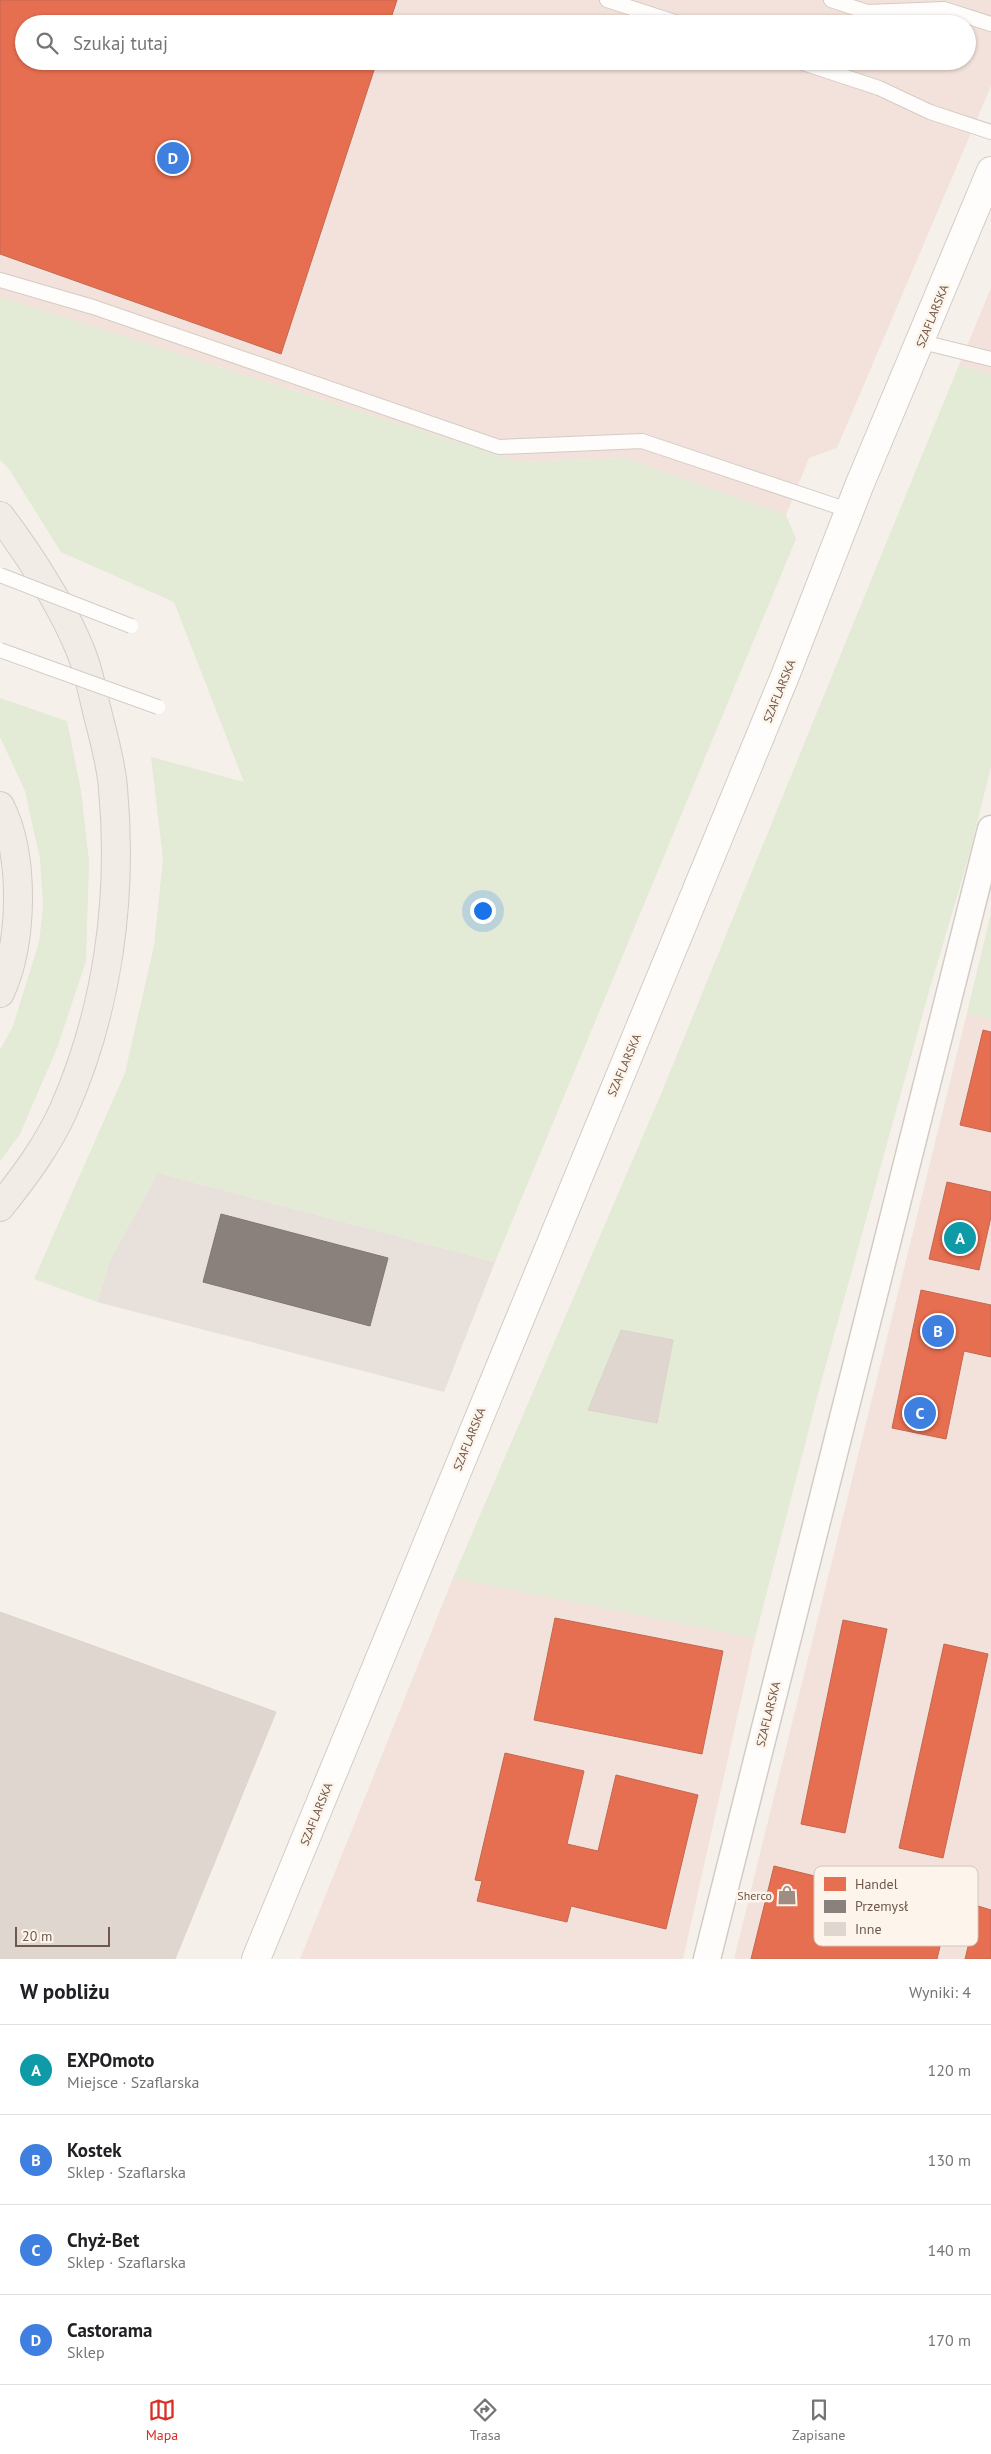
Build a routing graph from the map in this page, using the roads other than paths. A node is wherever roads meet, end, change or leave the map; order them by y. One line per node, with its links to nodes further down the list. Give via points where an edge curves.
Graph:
1 (607, 0): 3 (lane)
2 (831, 0): 4 (lane, via 867,12 944,9)
3 (653, 15)
4 (963, 15)
5 (976, 19): 6 (lane)
6 (991, 24)
7 (824, 70): 8 (lane, via 879,88 930,112)
8 (991, 132)
9 (991, 171): 11 (street, SZAFLARSKA)
10 (0, 280): 13 (lane, via 93,307 499,447 642,441)
11 (922, 342): 12 (lane); 13 (street, SZAFLARSKA)
12 (991, 359)
13 (851, 511): 23 (street, SZAFLARSKA)
14 (0, 516): 22 (main road, via 58,607 85,663 113,787 116,875 101,1002 84,1052 63,1110 28,1171)
15 (0, 575): 16 (lane, bridge)
16 (131, 626)
17 (0, 650): 18 (lane, bridge)
18 (158, 707)
19 (0, 806): 21 (main road, via 13,850 17,891 16,936 7,978)
20 (991, 829): 24 (street, SZAFLARSKA)
21 (0, 993)
22 (0, 1208)
23 (256, 1959)
24 (707, 1959)

